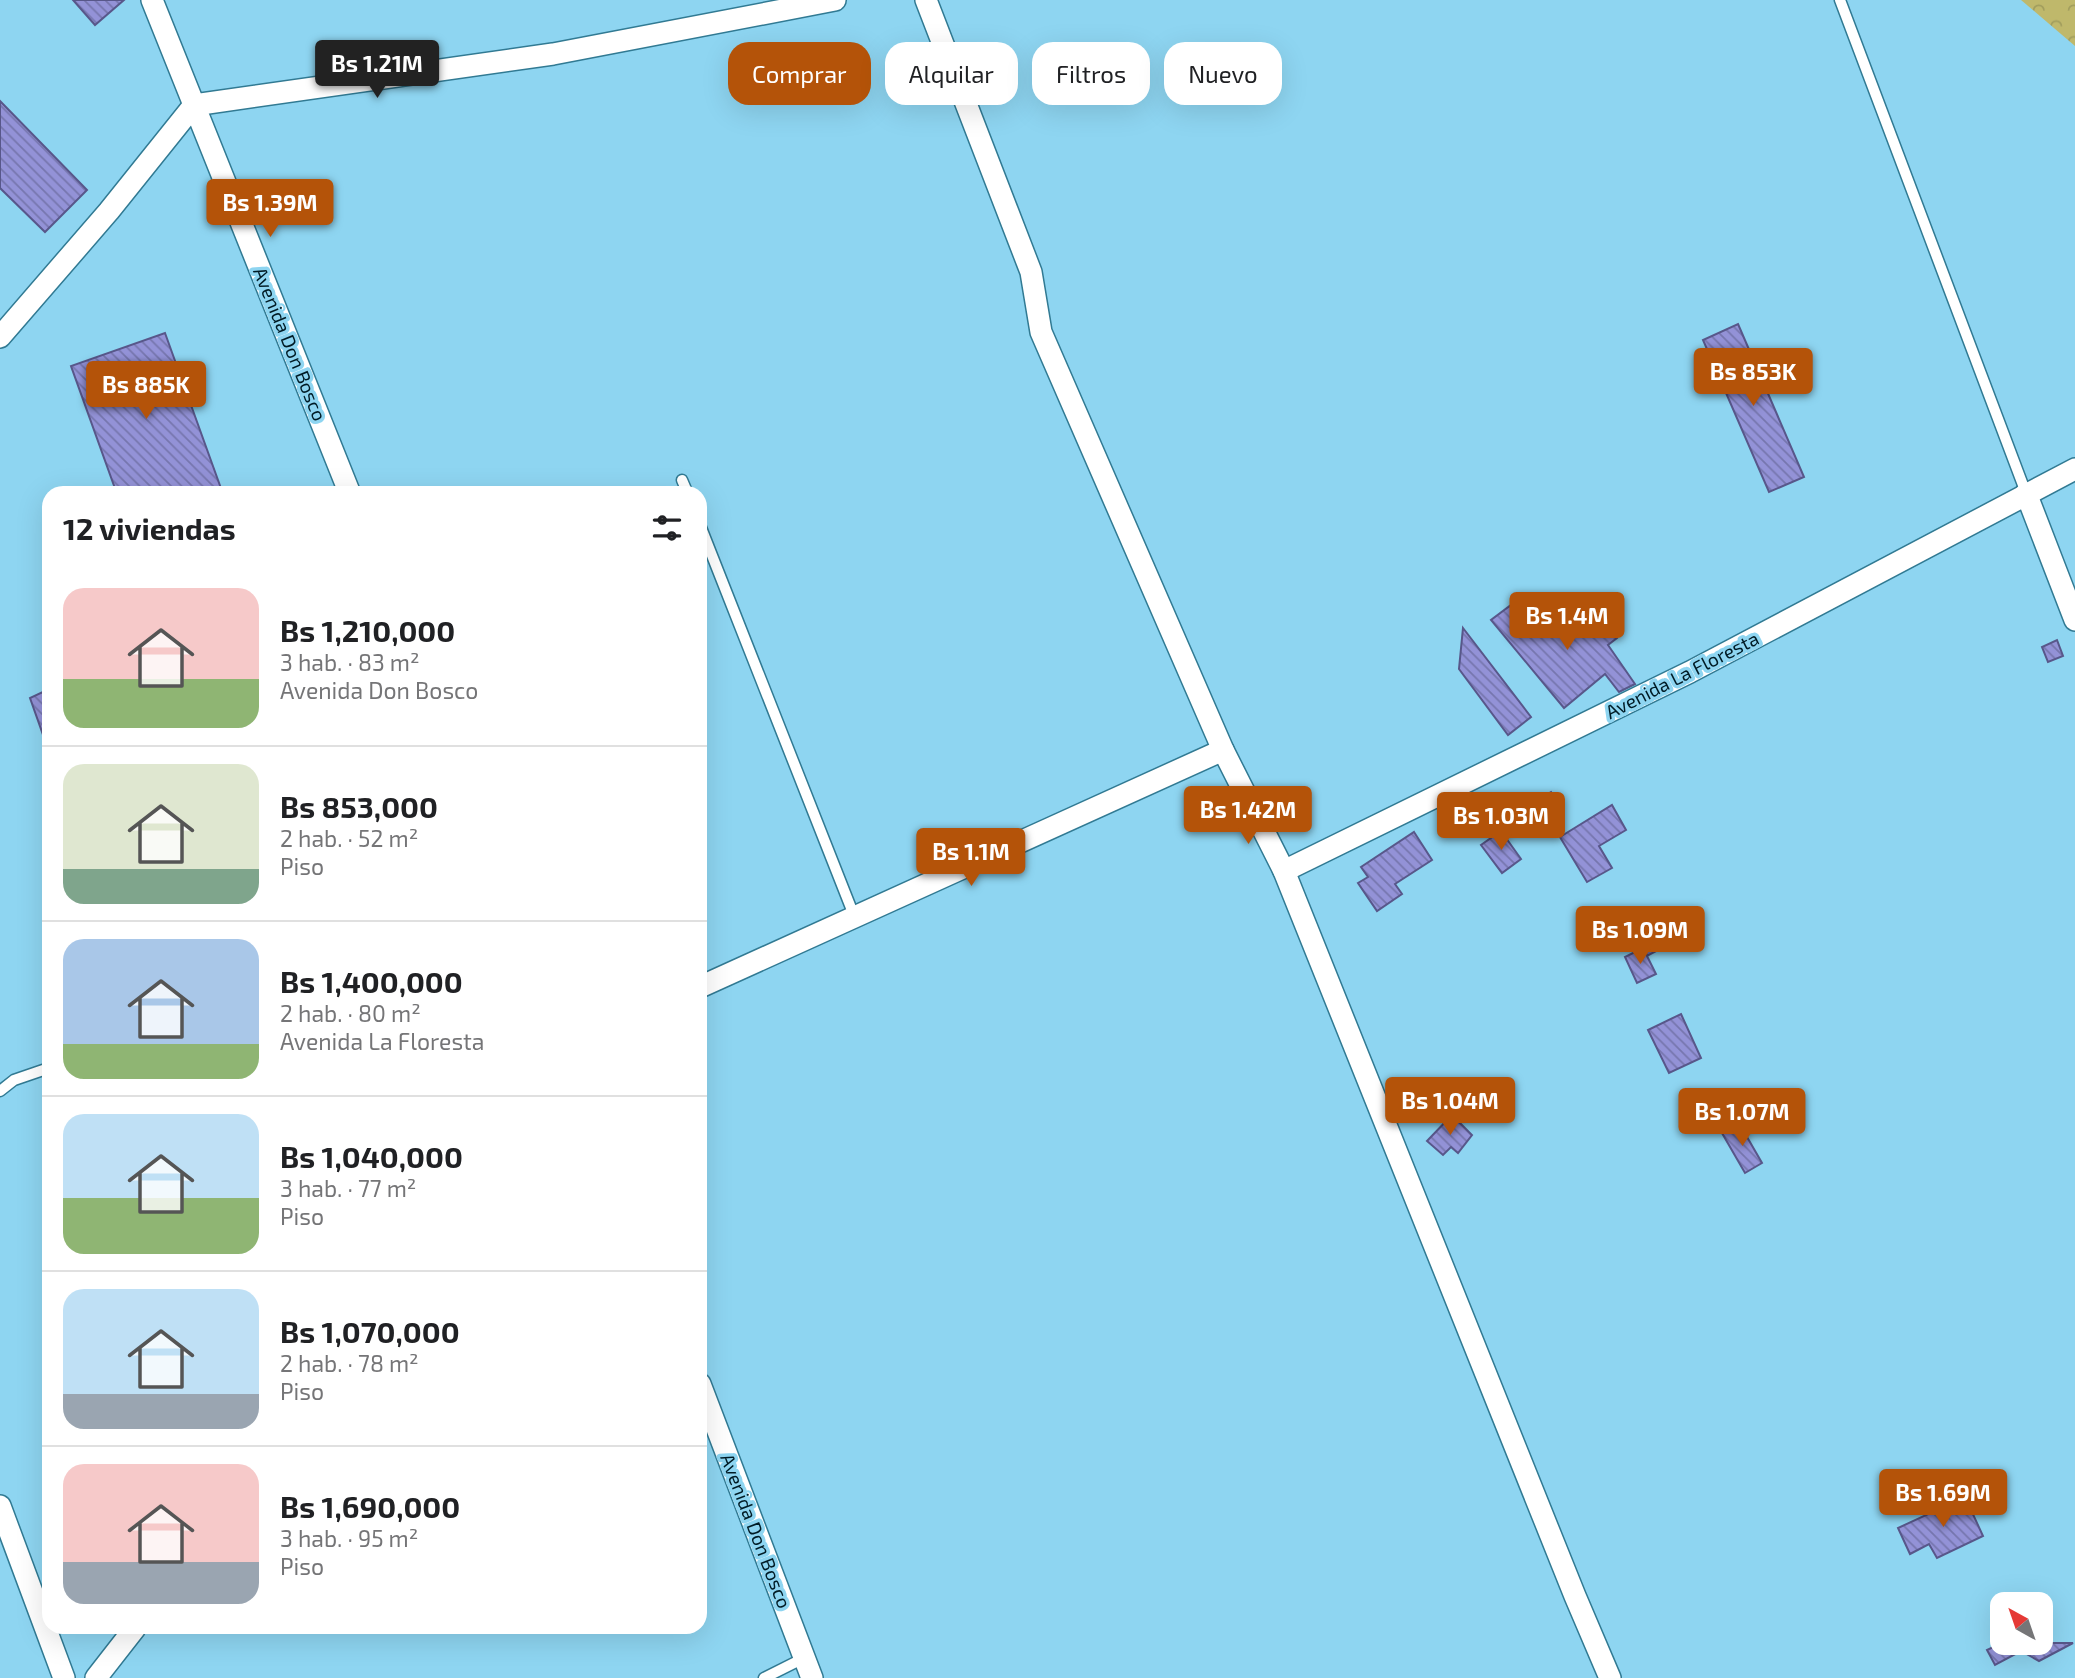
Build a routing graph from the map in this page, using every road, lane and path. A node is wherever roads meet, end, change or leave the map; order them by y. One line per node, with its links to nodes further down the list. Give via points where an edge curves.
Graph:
1 (152, 0): 5 (street, Avenida Don Bosco)
2 (835, 0): 5 (street, via 553,54)
3 (926, 0): 14 (street, via 1031,272 1041,332)
4 (1840, 0): 11 (lane)
5 (194, 105): 6 (street); 9 (street, Avenida Don Bosco)
6 (0, 337)
7 (2075, 469): 11 (street, Avenida La Floresta)
8 (682, 480): 10 (lane)
9 (347, 486)
10 (685, 486)
11 (2026, 493): 13 (street); 15 (street, Avenida La Floresta, via 1690,672)
12 (707, 543): 16 (lane)
13 (2075, 620)
14 (1223, 750): 15 (street); 16 (street)
15 (1284, 871): 29 (street)
16 (855, 918): 17 (street)
17 (707, 984)
18 (42, 1070): 19 (lane, via 13,1080)
19 (0, 1091)
20 (707, 1402): 25 (street, Avenida Don Bosco)
21 (0, 1506): 22 (street)
22 (42, 1619)
23 (48, 1634): 26 (street)
24 (130, 1634): 27 (street)
25 (808, 1668): 28 (lane)
26 (64, 1678)
27 (96, 1678)
28 (764, 1678)
29 (1610, 1678)

